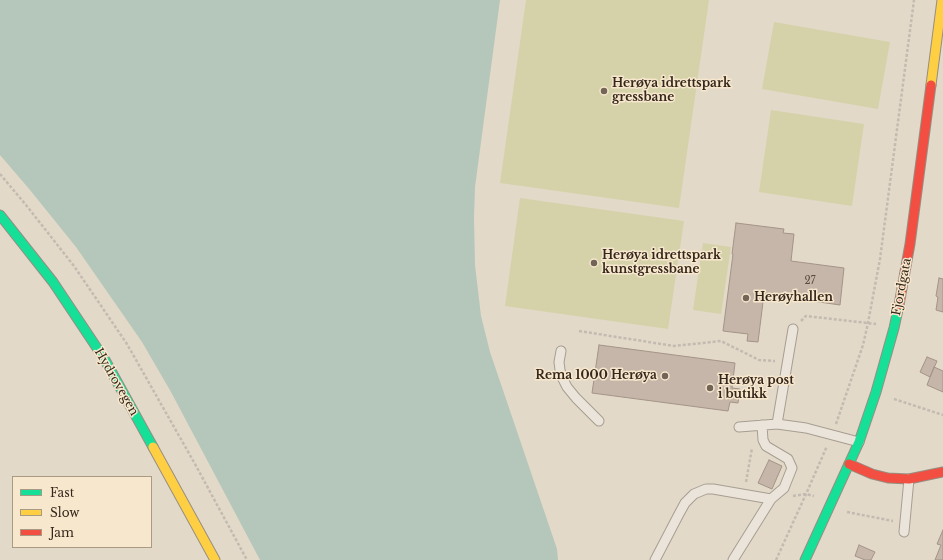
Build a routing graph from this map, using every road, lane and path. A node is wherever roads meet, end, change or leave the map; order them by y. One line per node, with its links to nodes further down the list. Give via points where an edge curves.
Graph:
1 (914, 0): 8 (path, via 880,259)
2 (942, 0): 3 (street, Fjordgata)
3 (941, 30): 4 (street, Fjordgata)
4 (932, 73): 5 (lane); 14 (street, Fjordgata, via 902,290)
5 (943, 74)
6 (0, 174): 33 (path, via 74,266 127,344)
7 (0, 215): 32 (street, Hydrovegen, via 54,282 105,360)
8 (868, 323): 9 (path); 10 (path, via 806,316); 20 (path)
9 (879, 325)
10 (793, 329): 13 (lane)
11 (579, 331): 13 (path, via 674,346 721,341 759,360)
12 (561, 351): 16 (lane, via 560,370 567,387)
13 (788, 362): 17 (lane)
14 (876, 392): 15 (path); 21 (street, Fjordgata)
15 (943, 415)
16 (599, 421)
17 (776, 424): 18 (lane); 20 (lane)
18 (759, 425): 19 (lane); 25 (path); 29 (lane, via 766,446 788,459 792,468 784,488)
19 (738, 427)
20 (832, 435): 21 (lane); 26 (path)
21 (859, 442): 22 (street, Fjordgata)
22 (849, 464): 24 (street, via 888,478); 37 (street, Fjordgata)
23 (943, 472): 24 (street)
24 (909, 479): 31 (lane)
25 (744, 494): 29 (lane); 34 (lane, via 713,489 694,494 679,514)
26 (806, 494): 27 (path); 28 (path); 36 (path)
27 (792, 496)
28 (814, 497)
29 (770, 499): 35 (lane)
30 (843, 507): 31 (path, via 846,512)
31 (904, 528)
32 (215, 560)
33 (246, 560)
34 (655, 560)
35 (734, 560)
36 (776, 560)
37 (805, 560)

